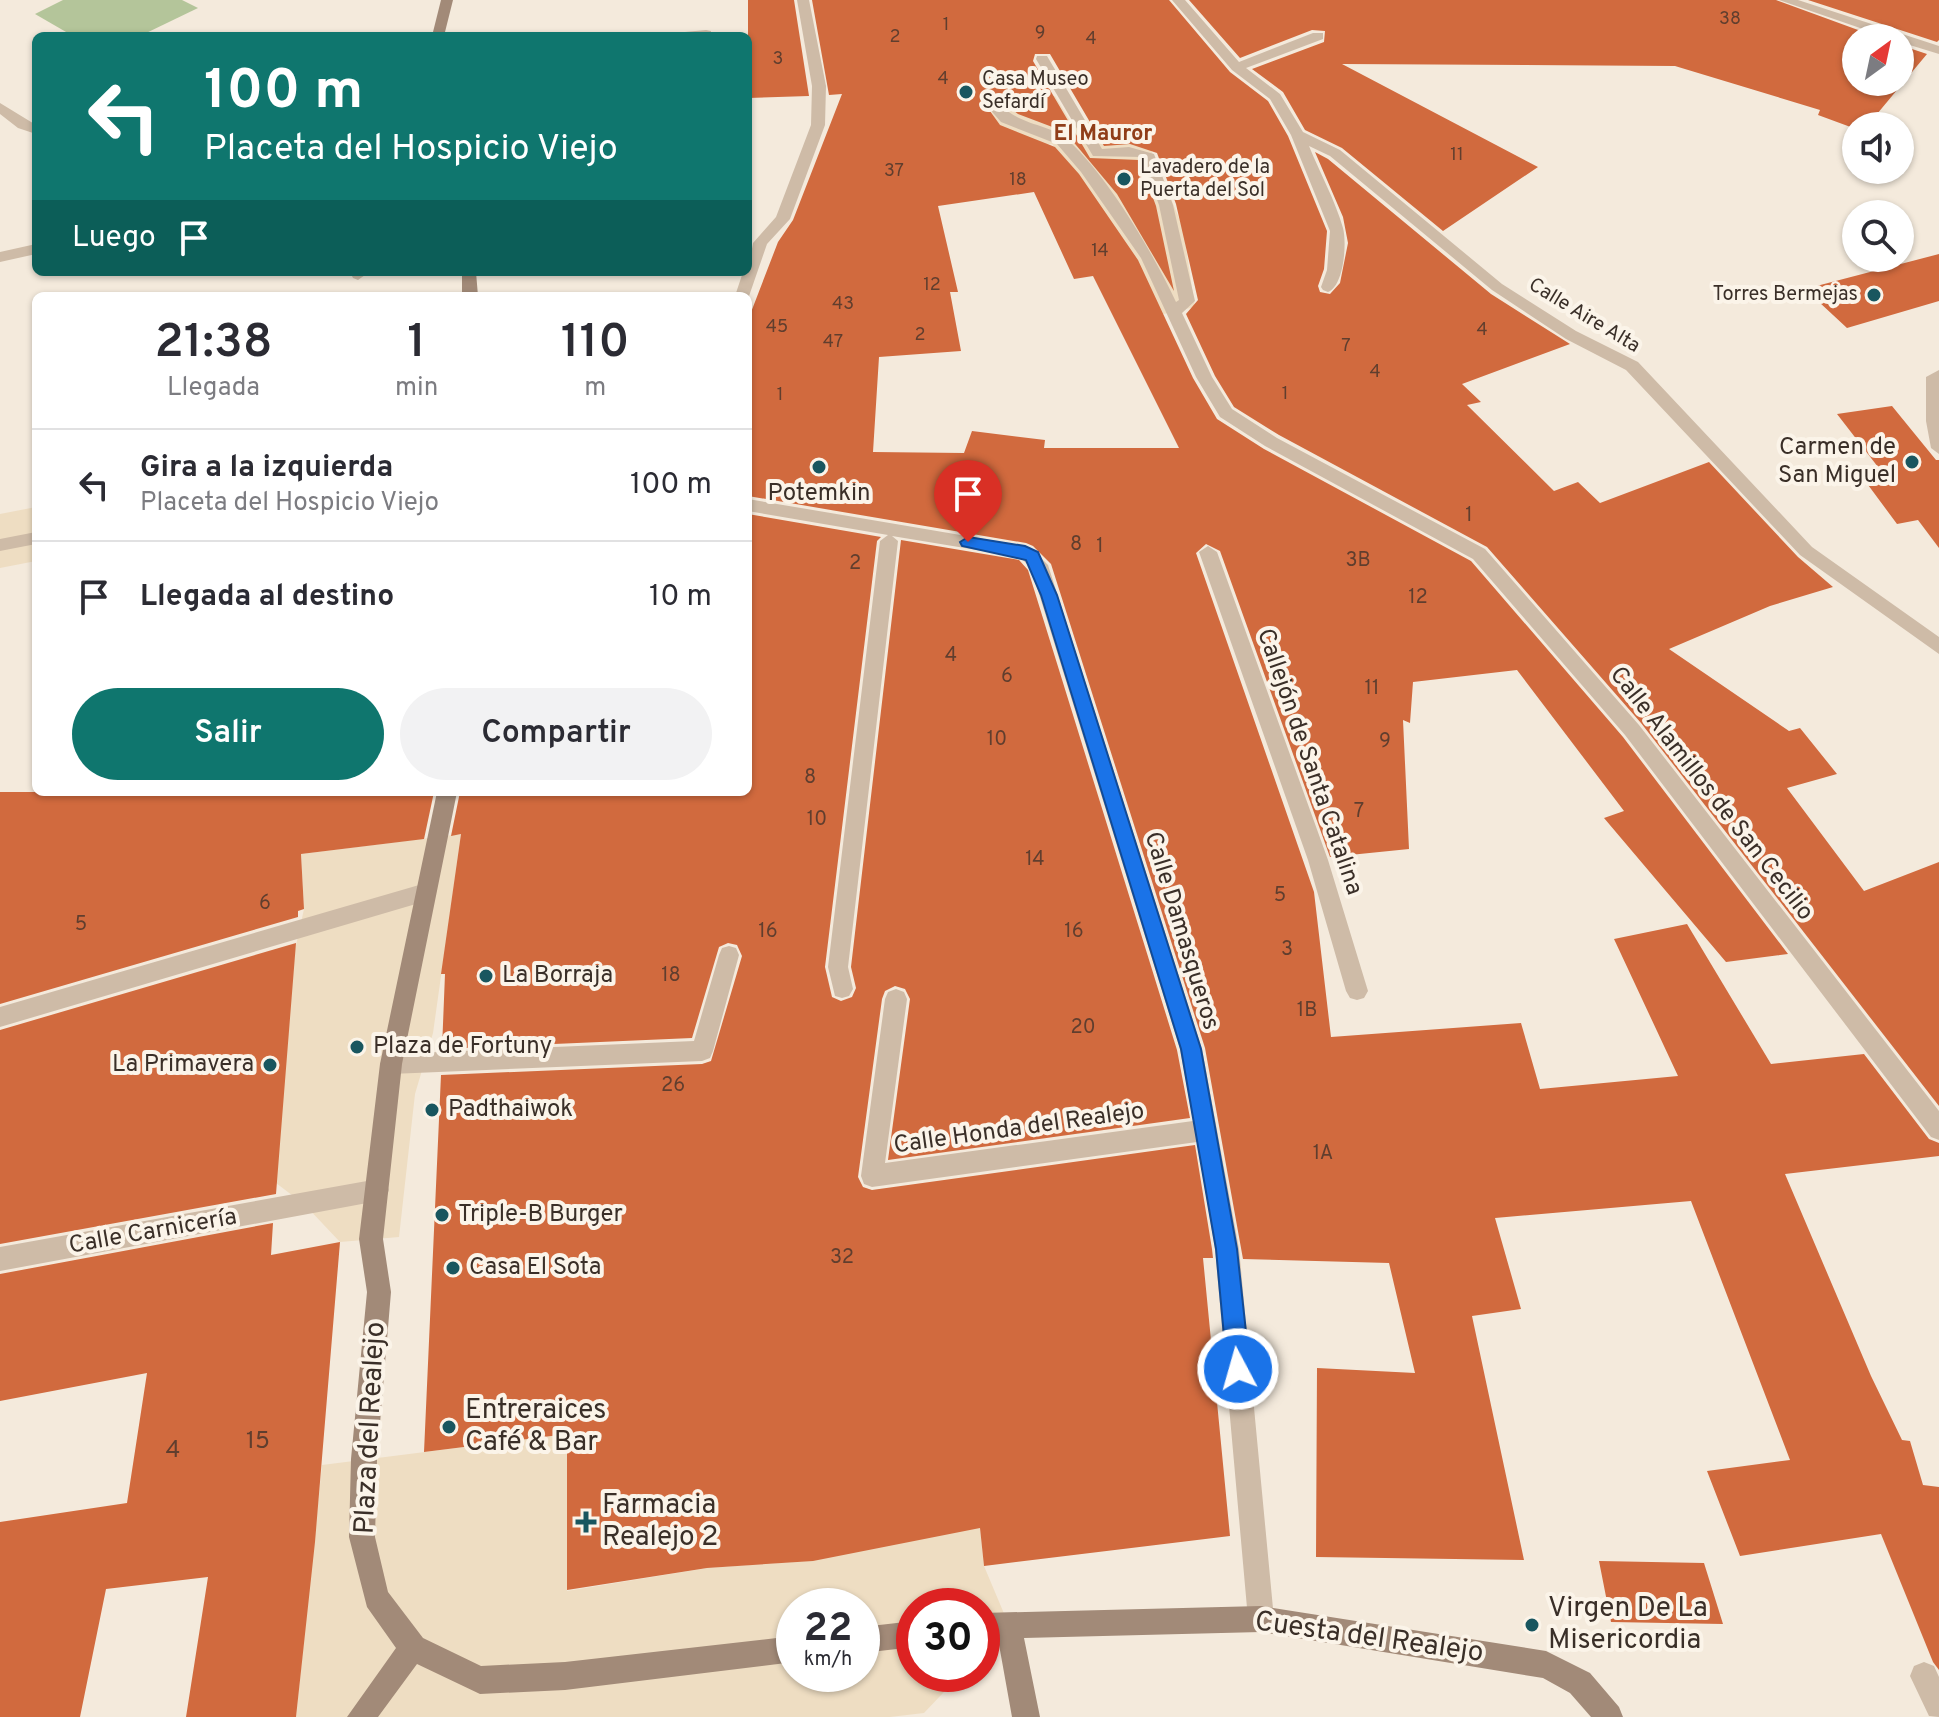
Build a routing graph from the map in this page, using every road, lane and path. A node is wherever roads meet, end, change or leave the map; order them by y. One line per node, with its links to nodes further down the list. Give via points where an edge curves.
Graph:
1 (447, 0): 5 (main road)
2 (803, 0): 14 (street, via 819,86 818,125 783,219)
3 (1178, 0): 9 (street)
4 (1785, 0): 7 (street)
5 (439, 32)
6 (1318, 36): 9 (street)
7 (1939, 50)
8 (1042, 59): 18 (street, via 1098,153 1147,154 1166,205 1187,301)
9 (1237, 67): 13 (street, via 1275,97)
10 (994, 106): 18 (street, Calle Alamillos de San Cecilio, via 1006,119 1062,141 1148,258)
11 (0, 107): 12 (street)
12 (32, 128)
13 (1298, 135): 17 (street, via 1337,231); 27 (street, Calle Aire Alta, via 1335,153 1497,287 1571,335 1632,366 1806,551)
14 (755, 239)
15 (32, 250): 16 (street)
16 (0, 257)
17 (1328, 287)
18 (1174, 312): 36 (street, Calle Alamillos de San Cecilio, via 1226,413 1479,554 1611,707)
19 (1939, 375): 20 (street, via 1934,377)
20 (1936, 423): 21 (street)
21 (1939, 448)
22 (752, 506): 37 (street, Calle Damasqueros, via 1033,556 1191,1049)
23 (32, 539): 25 (street)
24 (889, 541): 31 (street, via 838,967)
25 (0, 545)
26 (1208, 552): 32 (street, Callejón de Santa Catalina, via 1318,860)
27 (1939, 647)
28 (446, 796): 29 (main road)
29 (426, 892): 34 (street); 35 (main road)
30 (729, 955): 35 (street, via 702,1051)
31 (842, 989)
32 (1357, 991)
33 (896, 999): 37 (street, Calle Honda del Realejo, via 872,1176)
34 (0, 1017)
35 (391, 1064): 38 (main road)
36 (1939, 1129)
37 (1207, 1130): 40 (street, Calle Damasqueros, via 1227,1249)
38 (378, 1190): 39 (street, Calle Carnicería); 43 (main road, Plaza del Realejo, via 371,1239 379,1292 362,1537 376,1598)
39 (0, 1259)
40 (1261, 1619): 41 (main road, Cuesta del Realejo); 49 (main road, Cuesta del Realejo, via 1546,1665 1580,1683)
41 (1000, 1624)
42 (1000, 1639): 48 (main road)
43 (413, 1648): 44 (main road, Plaza del Realejo, via 480,1680 565,1676); 47 (main road)
44 (776, 1651)
45 (1924, 1676): 46 (street)
46 (1939, 1706)
47 (361, 1717)
48 (1026, 1717)
49 (1609, 1717)

